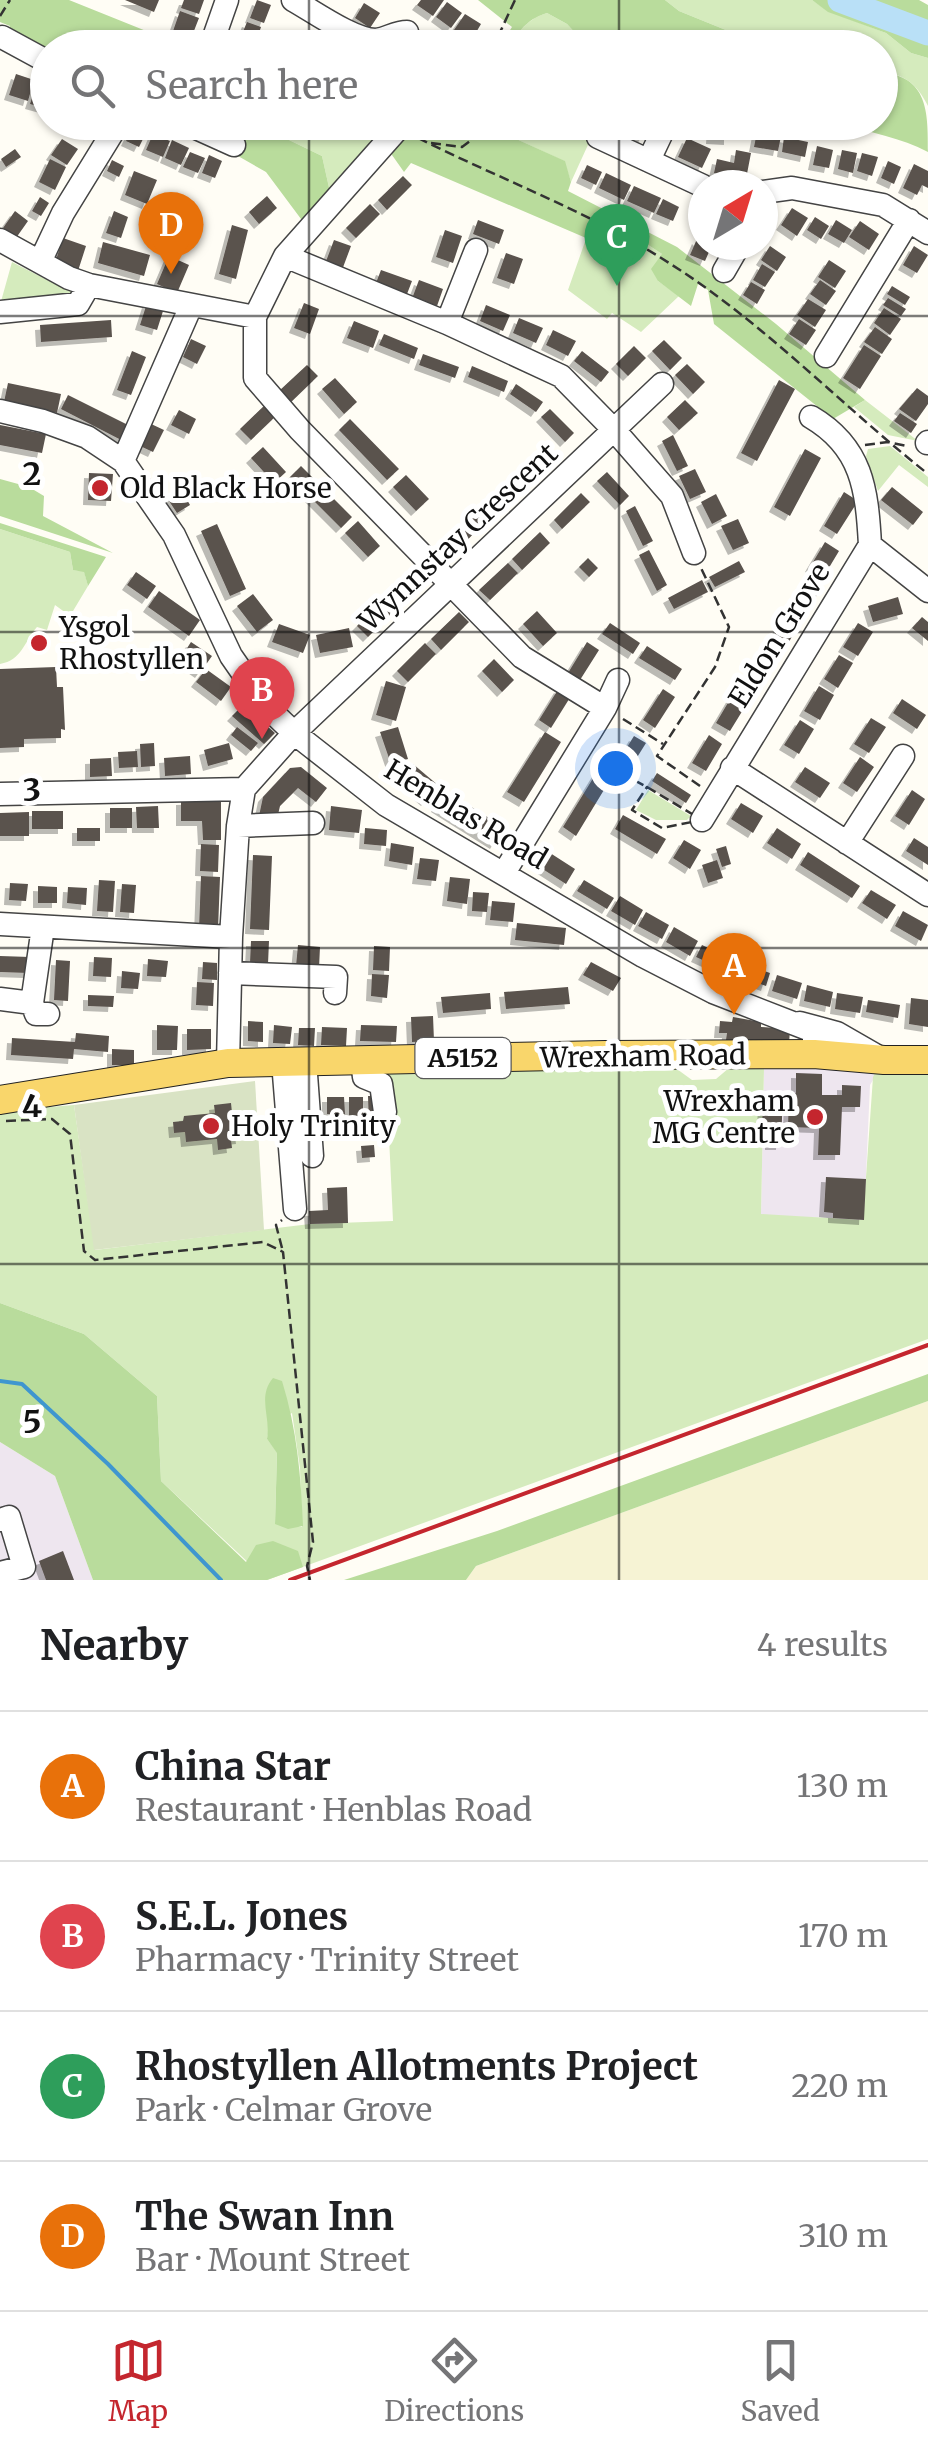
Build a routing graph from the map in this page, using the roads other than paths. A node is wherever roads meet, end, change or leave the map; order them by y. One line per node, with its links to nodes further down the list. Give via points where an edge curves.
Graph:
1 (227, 0): 4 (street)
2 (293, 0): 5 (street)
3 (1, 26): 6 (street)
4 (216, 30)
5 (348, 30)
6 (30, 48)
7 (107, 140): 21 (street)
8 (223, 140): 12 (street)
9 (388, 140): 19 (street)
10 (605, 140): 13 (street)
11 (659, 140): 13 (street)
12 (234, 145)
13 (649, 160): 14 (street)
14 (688, 179)
15 (778, 188): 16 (street, via 883,205)
16 (918, 226): 28 (street, via 834,328)
17 (0, 240): 21 (street)
18 (476, 250): 27 (street)
19 (285, 256): 26 (street); 27 (street)
20 (730, 260): 22 (street)
21 (40, 262): 23 (street)
22 (724, 271)
23 (89, 285): 24 (street); 25 (street, via 78,304)
24 (191, 306): 26 (street); 33 (street)
25 (0, 312)
26 (255, 318): 36 (street, via 255,378)
27 (447, 323): 32 (street, via 561,376)
28 (826, 356)
29 (662, 384): 32 (street, Wynnstay Crescent)
30 (0, 411): 33 (street, via 87,437)
31 (811, 417): 34 (street, via 849,448 868,496)
32 (615, 430): 35 (street, via 672,496); 36 (street, Wynnstay Crescent)
33 (123, 461): 40 (street, Henblas Road, via 174,535 231,656)
34 (870, 544): 37 (street); 42 (street, Eldon Grove)
35 (694, 553)
36 (451, 584): 39 (street, via 522,657); 40 (street, Wynnstay Crescent)
37 (928, 591)
38 (618, 680): 39 (street)
39 (605, 708): 49 (street)
40 (294, 733): 43 (street, Wynnstay Crescent); 49 (street, Henblas Road, via 386,805)
41 (903, 756): 48 (street)
42 (732, 768): 45 (street, Eldon Grove); 48 (street)
43 (244, 788): 44 (street); 47 (street)
44 (0, 794)
45 (702, 820)
46 (313, 823): 47 (street)
47 (238, 826): 53 (street)
48 (847, 842): 50 (street)
49 (504, 873): 57 (street, Henblas Road, via 713,992)
50 (928, 895)
51 (0, 924): 52 (street)
52 (43, 927): 53 (street); 56 (street, via 40,1008)
53 (232, 937): 54 (street)
54 (230, 973): 55 (street); 63 (street)
55 (336, 977)
56 (0, 998)
57 (796, 1022): 58 (street, via 814,1034); 59 (street, Henblas Road, via 837,1034)
58 (814, 1054): 59 (main road, Wrexham Road / A5152); 62 (main road, Wrexham Road / A5152)
59 (884, 1060): 60 (main road, Wrexham Road / A5152)
60 (928, 1060)
61 (294, 1061): 62 (main road, Wrexham Road / A5152); 63 (main road, Wrexham Road / A5152); 66 (street); 67 (street)
62 (362, 1061): 65 (street, via 364,1077 381,1084)
63 (228, 1064): 64 (main road, Wrexham Road / A5152)
64 (0, 1100)
65 (385, 1112)
66 (312, 1156)
67 (295, 1209)
68 (0, 1520): 69 (street, via 9,1517 24,1567)
69 (0, 1573)

